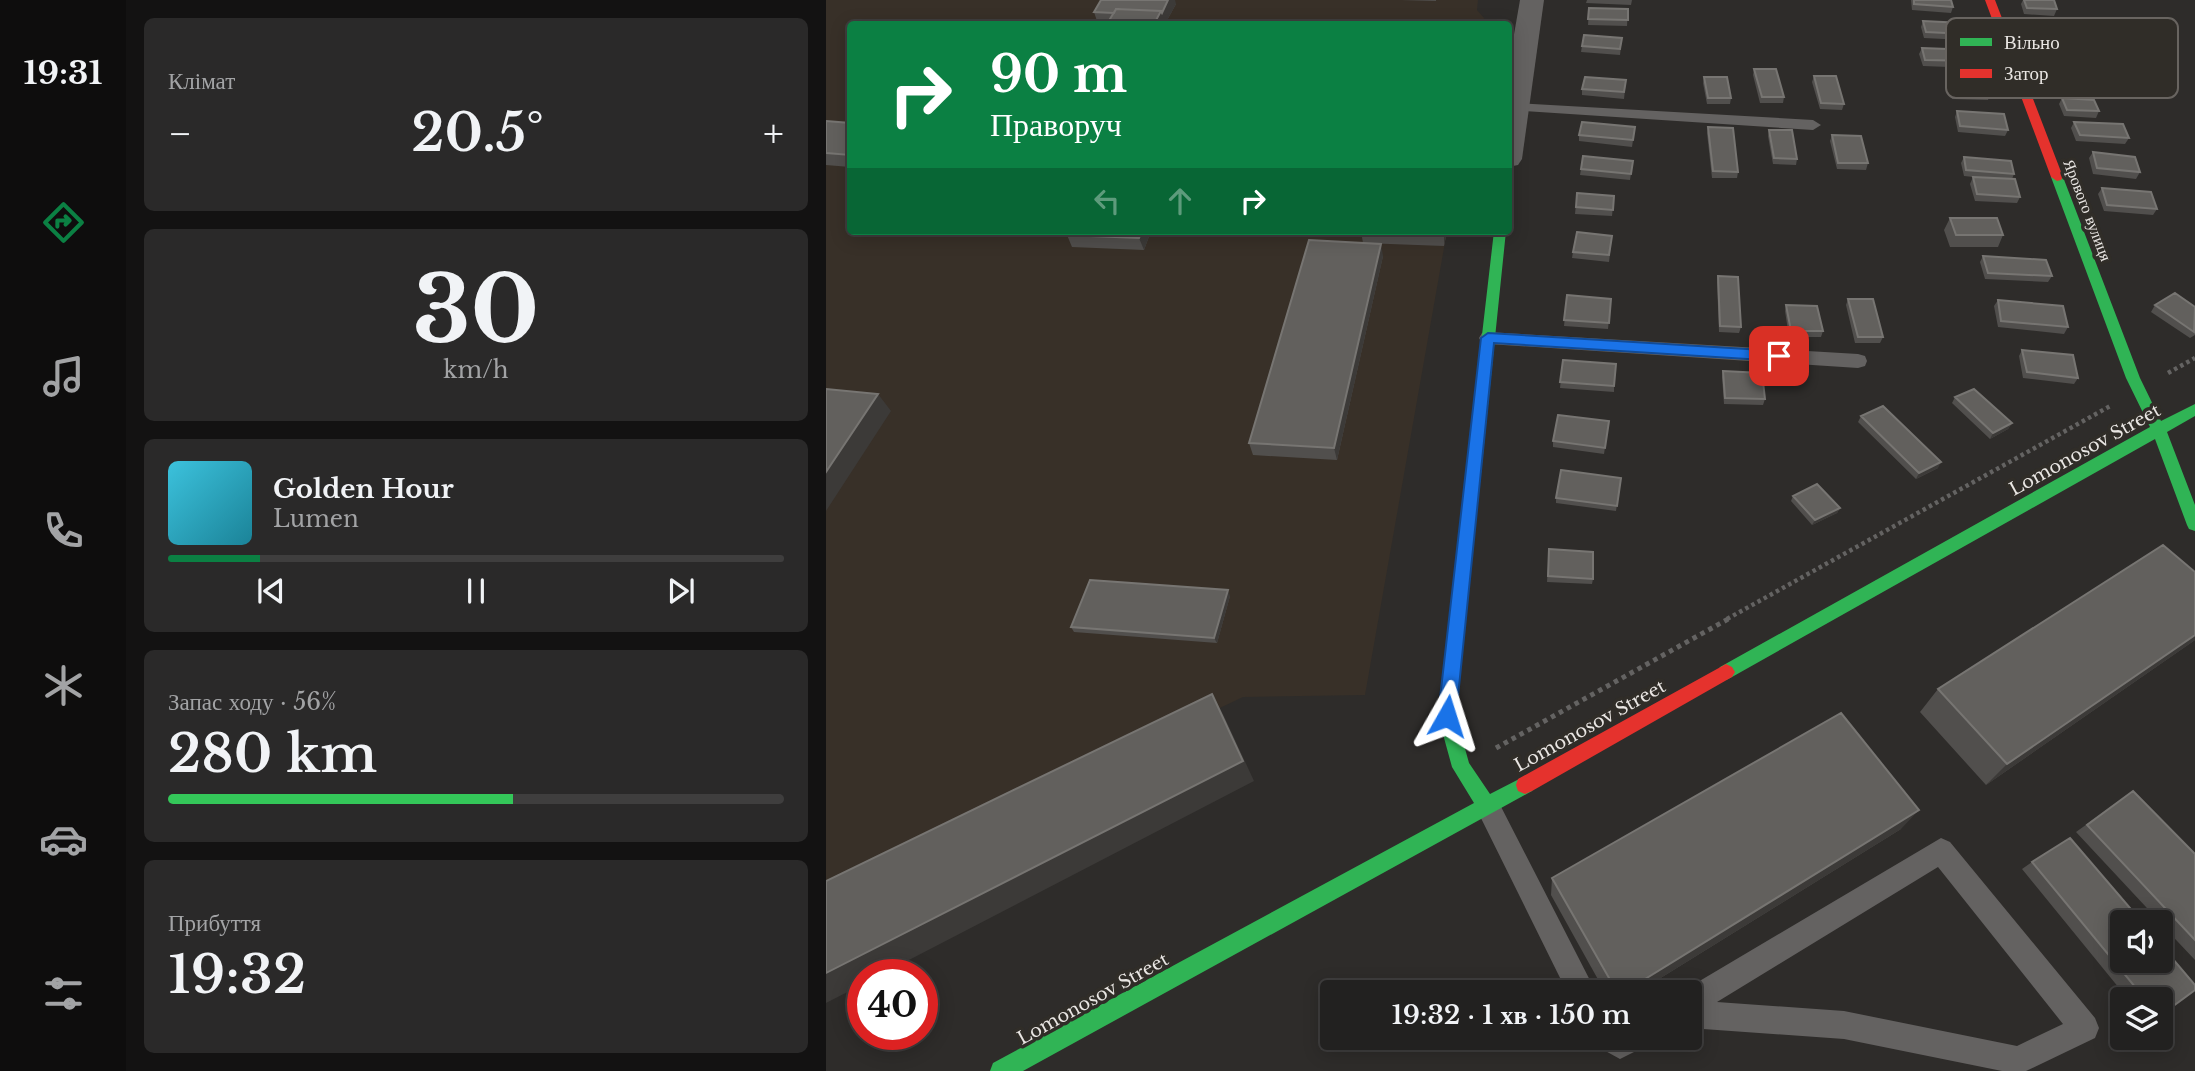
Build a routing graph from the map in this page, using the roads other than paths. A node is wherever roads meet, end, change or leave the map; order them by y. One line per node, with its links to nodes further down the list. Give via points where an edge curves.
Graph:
1 (1532, 0): 5 (street)
2 (1990, 0): 3 (street, Ярового вулиця)
3 (1997, 18)
4 (2027, 98): 12 (street, Ярового вулиця, via 2139,390)
5 (1514, 107): 6 (street); 7 (lane)
6 (1512, 124)
7 (1813, 125)
8 (1500, 235): 9 (street)
9 (1488, 338): 10 (lane); 14 (street, via 1447,716 1461,767)
10 (1858, 361)
11 (2195, 409): 12 (street, Lomonosov Street)
12 (2159, 430): 13 (street, Ярового вулиця); 14 (street, Lomonosov Street)
13 (2195, 526)
14 (1487, 806): 15 (lane); 18 (street, Lomonosov Street)
15 (1576, 980)
16 (1702, 995): 17 (lane, via 1941,851 2085,1028 2018,1060 1844,1025)
17 (1702, 1015)
18 (1001, 1071)

